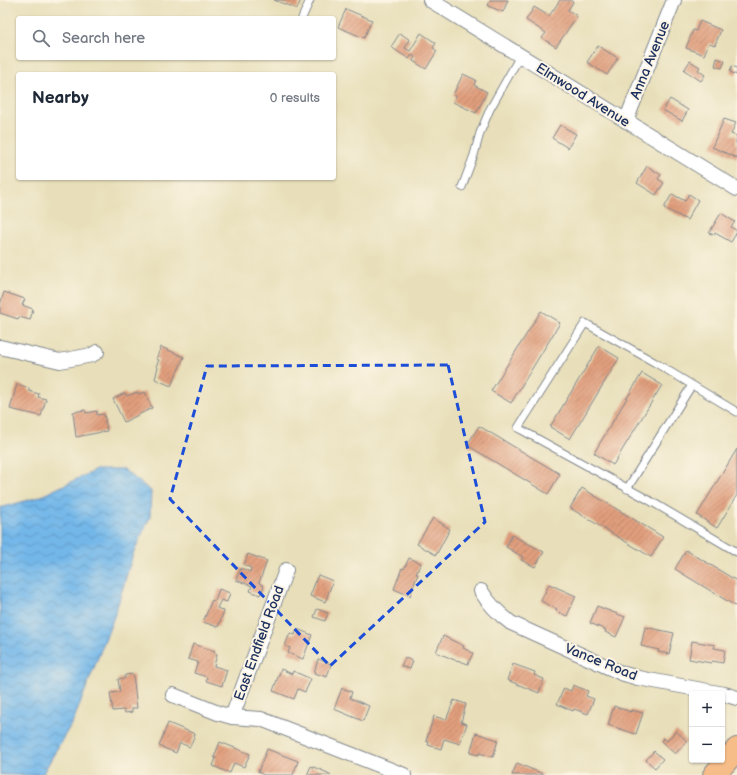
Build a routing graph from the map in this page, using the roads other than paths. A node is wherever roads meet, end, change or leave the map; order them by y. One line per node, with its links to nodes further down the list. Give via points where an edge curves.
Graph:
1 (310, 0): 4 (lane)
2 (430, 0): 5 (street, Elmwood Avenue)
3 (674, 0): 6 (street, Anna Avenue)
4 (303, 16)
5 (520, 56): 6 (street, Elmwood Avenue); 7 (lane, via 490,109)
6 (626, 121): 8 (street, Elmwood Avenue)
7 (462, 187)
8 (737, 190)
9 (0, 347): 10 (street, via 60,361)
10 (97, 352)
11 (692, 385): 12 (lane); 13 (lane); 13 (lane, via 585,323 518,428)
12 (737, 412)
13 (627, 488): 14 (lane)
14 (737, 552)
15 (286, 570): 19 (street, East Endfield Road)
16 (481, 591): 18 (street, Vance Road, via 491,605 511,623 621,672 638,678)
17 (173, 695): 19 (street, East Endfield Road, via 218,714)
18 (737, 698)
19 (232, 717): 21 (street, East Endfield Road, via 261,719)
20 (737, 749): 22 (main road)
21 (404, 775)
22 (714, 775)

